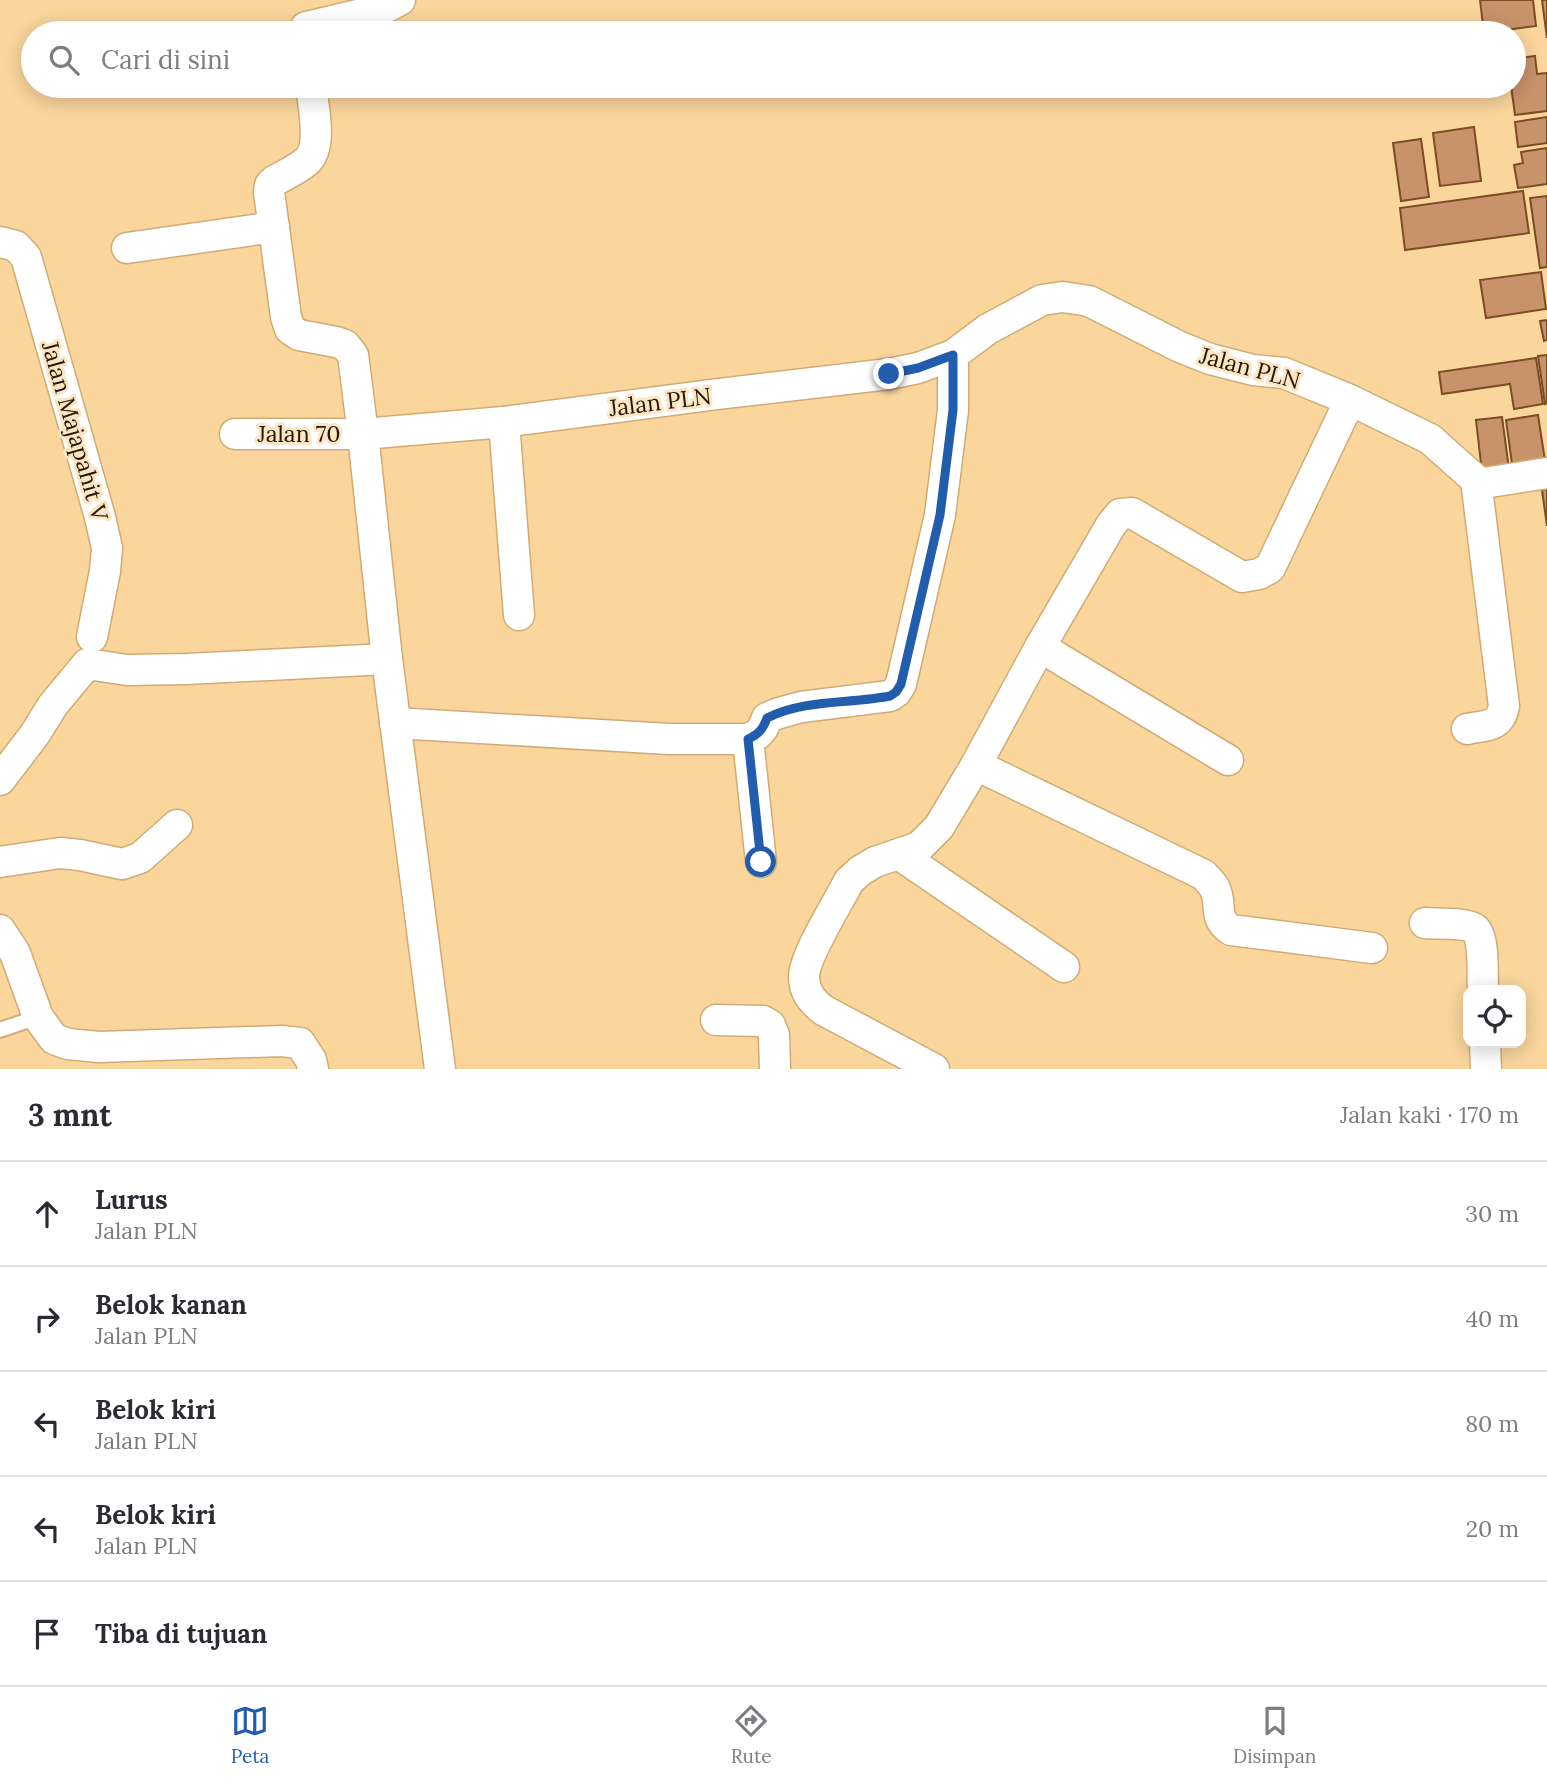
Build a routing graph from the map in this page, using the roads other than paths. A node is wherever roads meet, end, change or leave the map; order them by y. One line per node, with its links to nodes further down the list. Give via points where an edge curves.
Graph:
1 (400, 0): 2 (street, via 383,9)
2 (305, 20)
3 (312, 98): 4 (street, via 314,154 270,186)
4 (274, 227): 6 (street); 11 (street, via 290,329 345,345 353,355)
5 (0, 242): 15 (street, Jalan Majapahit V, via 16,246 26,257 100,517 107,548 106,571)
6 (127, 248)
7 (953, 355): 8 (street, Jalan PLN, via 988,329 1042,300 1063,297 1089,301 1210,359 1284,373); 9 (street, Jalan PLN, via 889,374); 20 (street, via 953,410 940,515 901,684 890,696 776,713)
8 (1350, 400): 13 (street, Jalan PLN, via 1430,439); 16 (street, via 1270,568 1242,577 1132,513 1120,514)
9 (504, 422): 11 (street, Jalan PLN); 14 (street)
10 (235, 434): 11 (street, Jalan 70)
11 (363, 434): 17 (street)
12 (1547, 474): 13 (street, via 1484,483)
13 (1476, 480): 19 (street, via 1504,706 1497,722)
14 (519, 615)
15 (93, 637)
16 (1040, 647): 22 (street); 23 (street)
17 (387, 659): 18 (street); 21 (street, via 127,670 87,664 35,734)
18 (396, 723): 20 (street, via 669,739); 40 (street)
19 (1467, 729)
20 (748, 739): 28 (street)
21 (11, 753): 24 (street)
22 (1228, 760)
23 (976, 765): 26 (street, via 939,827 919,846); 31 (street, via 1204,876 1215,887 1219,915 1231,930)
24 (0, 780)
25 (177, 825): 27 (street, via 140,858 122,864 60,853)
26 (900, 855): 32 (street); 42 (street, via 875,862 849,881 806,962 804,978 812,1001 823,1010)
27 (0, 862)
28 (761, 862)
29 (1425, 923): 33 (street, via 1475,929 1481,943)
30 (0, 930): 34 (street, via 15,953)
31 (1372, 948)
32 (1064, 967)
33 (1483, 985)
34 (38, 1017): 36 (lane); 38 (street, via 54,1039)
35 (716, 1020): 41 (street, via 770,1025)
36 (0, 1030)
37 (1485, 1048): 43 (street)
38 (94, 1058): 39 (street, via 281,1041 300,1043)
39 (313, 1069)
40 (440, 1069)
41 (775, 1069)
42 (934, 1069)
43 (1486, 1069)

